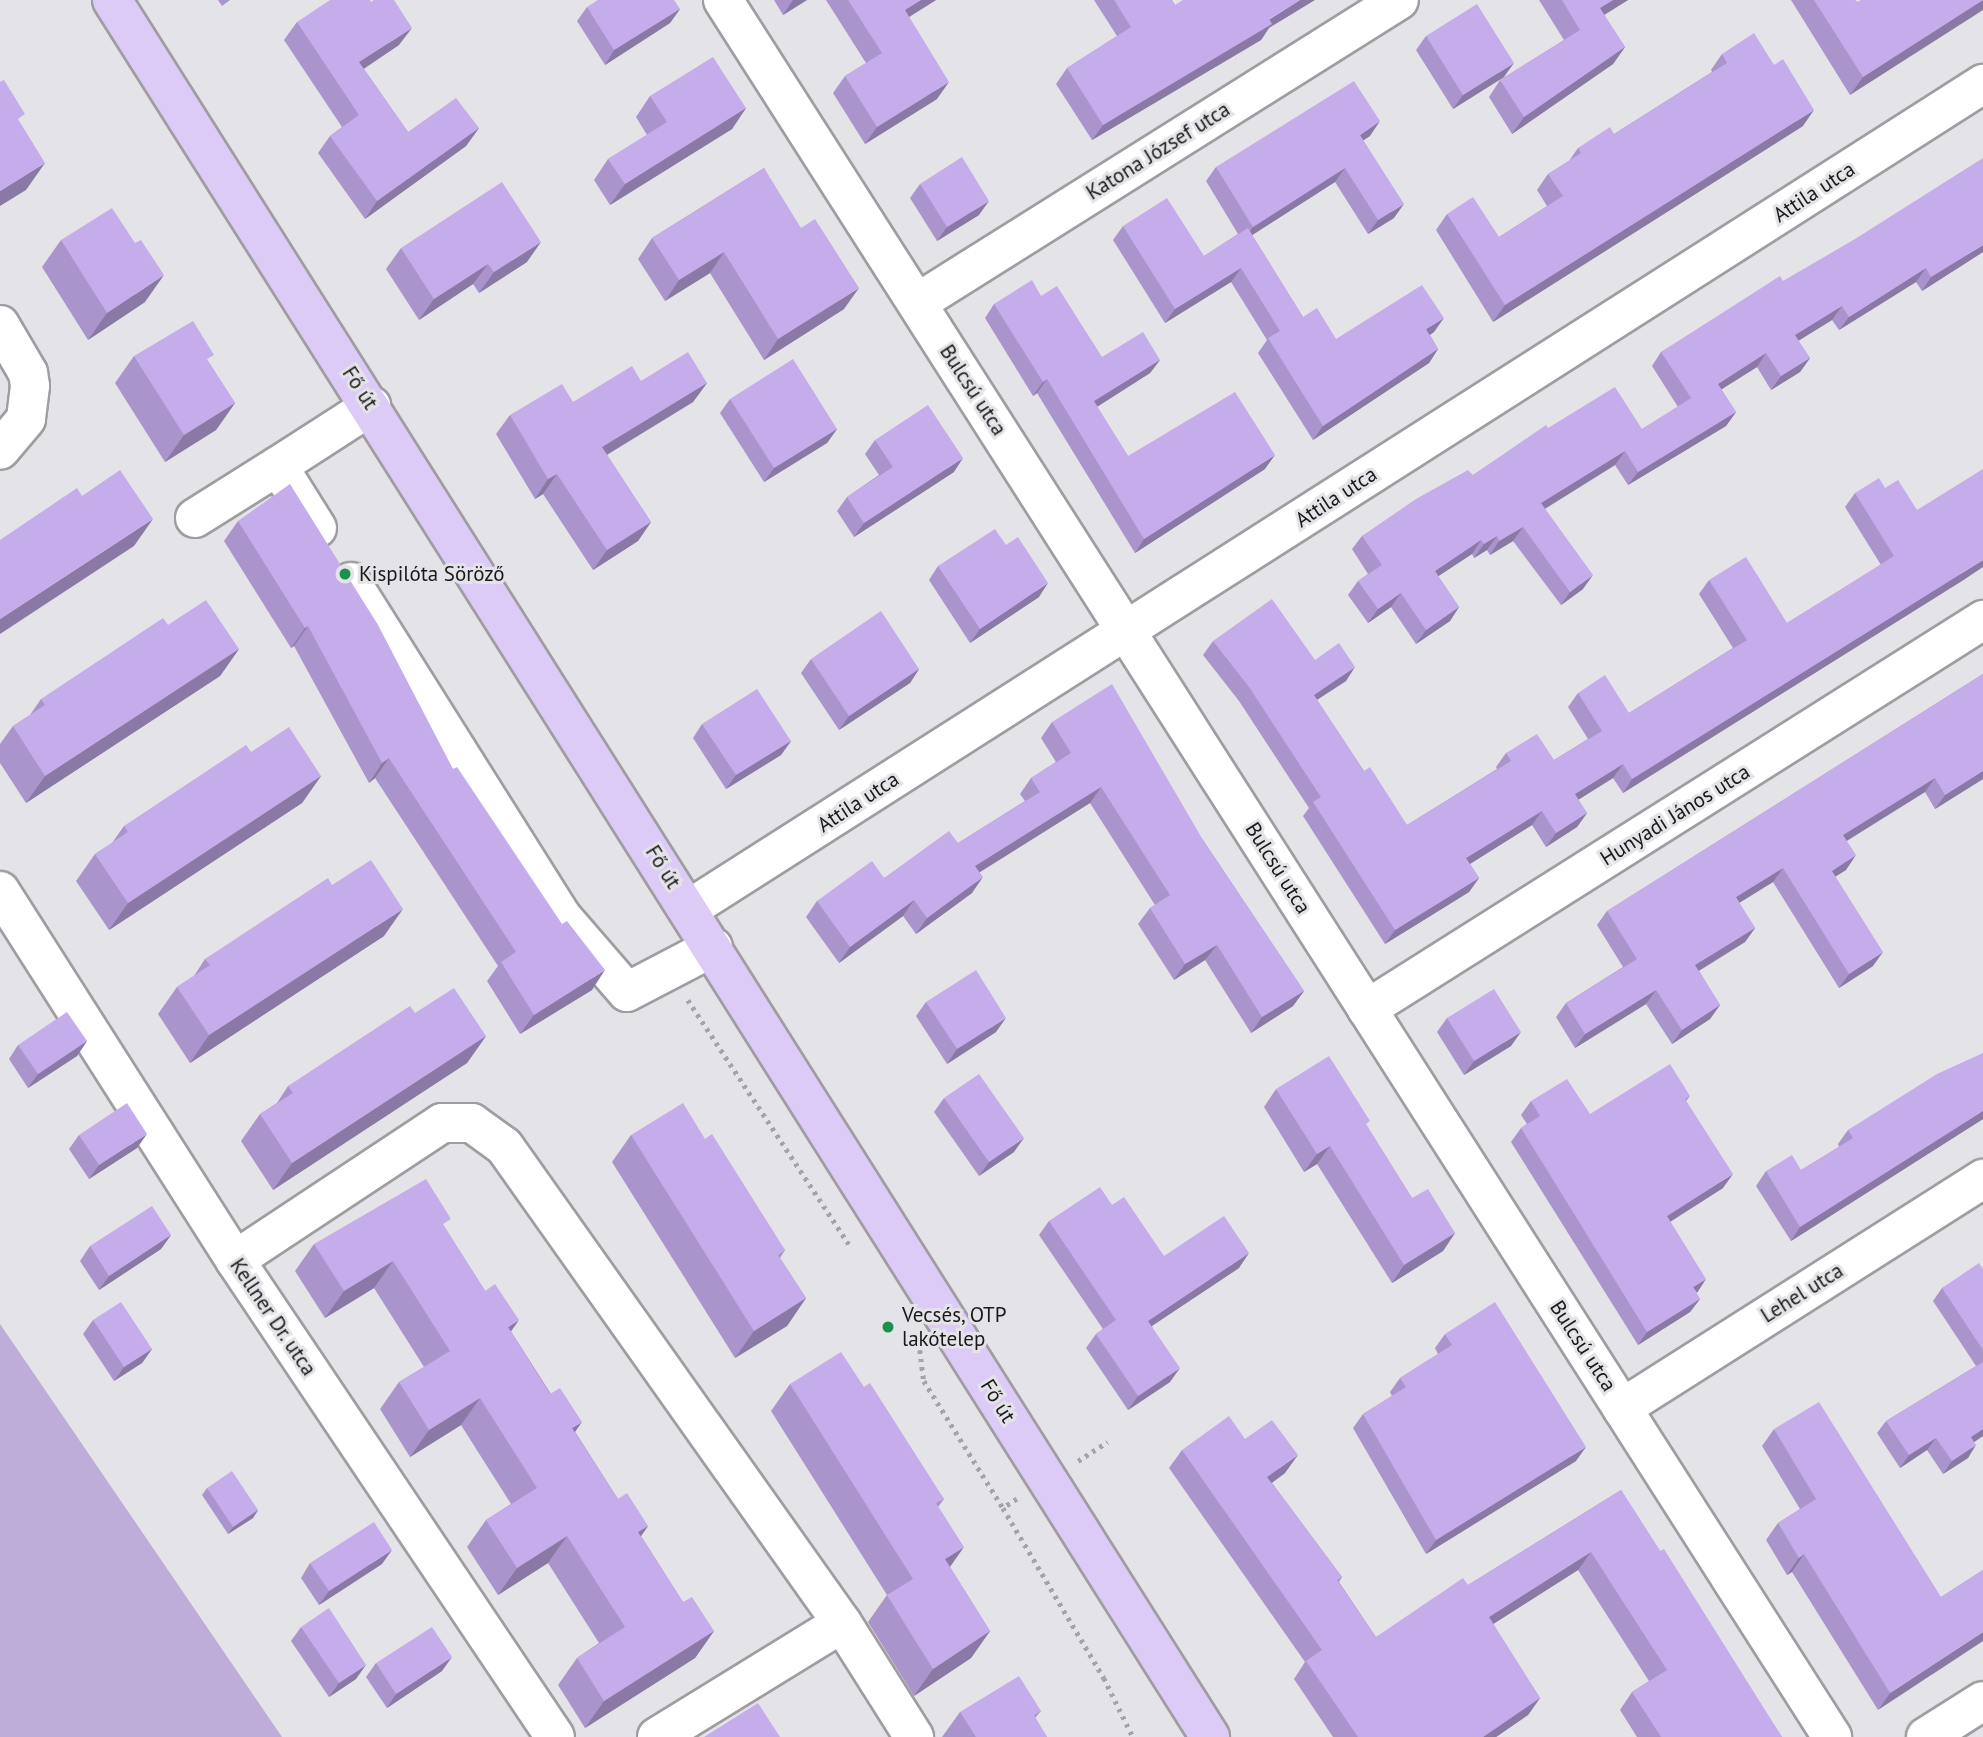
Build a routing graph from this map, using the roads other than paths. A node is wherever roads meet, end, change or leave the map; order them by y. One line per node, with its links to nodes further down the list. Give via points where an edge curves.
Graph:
1 (112, 0): 7 (main road, Fő út)
2 (723, 0): 5 (street, Bulcsú utca)
3 (1399, 0): 5 (street, Katona József utca)
4 (1983, 84): 12 (street, Attila utca)
5 (917, 303): 12 (street, Bulcsú utca)
6 (0, 325): 8 (street, via 28,373 30,386 26,419)
7 (371, 407): 9 (street); 14 (main road, Fő út)
8 (0, 450)
9 (278, 466): 10 (street); 15 (street, via 562,917 627,992)
10 (195, 518)
11 (1983, 620): 16 (street, Hunyadi János utca)
12 (1126, 631): 14 (street, Attila utca); 16 (street, Bulcsú utca)
13 (0, 891): 18 (street, Kellner Dr. utca)
14 (690, 909): 15 (main road, Fő út)
15 (713, 947): 21 (main road, Fő út)
16 (1367, 1009): 19 (street, Bulcsú utca)
17 (1983, 1179): 19 (street, Lehel utca)
18 (234, 1259): 20 (street, via 442,1123 472,1123 504,1146); 23 (street, Kellner Dr. utca)
19 (1622, 1408): 28 (street, Bulcsú utca)
20 (842, 1623): 24 (street); 25 (street)
21 (1180, 1690): 26 (main road); 27 (main road, Fő út)
22 (1983, 1701): 29 (street)
23 (555, 1737)
24 (657, 1737)
25 (914, 1737)
26 (1203, 1737)
27 (1210, 1737)
28 (1832, 1737)
29 (1926, 1737)

